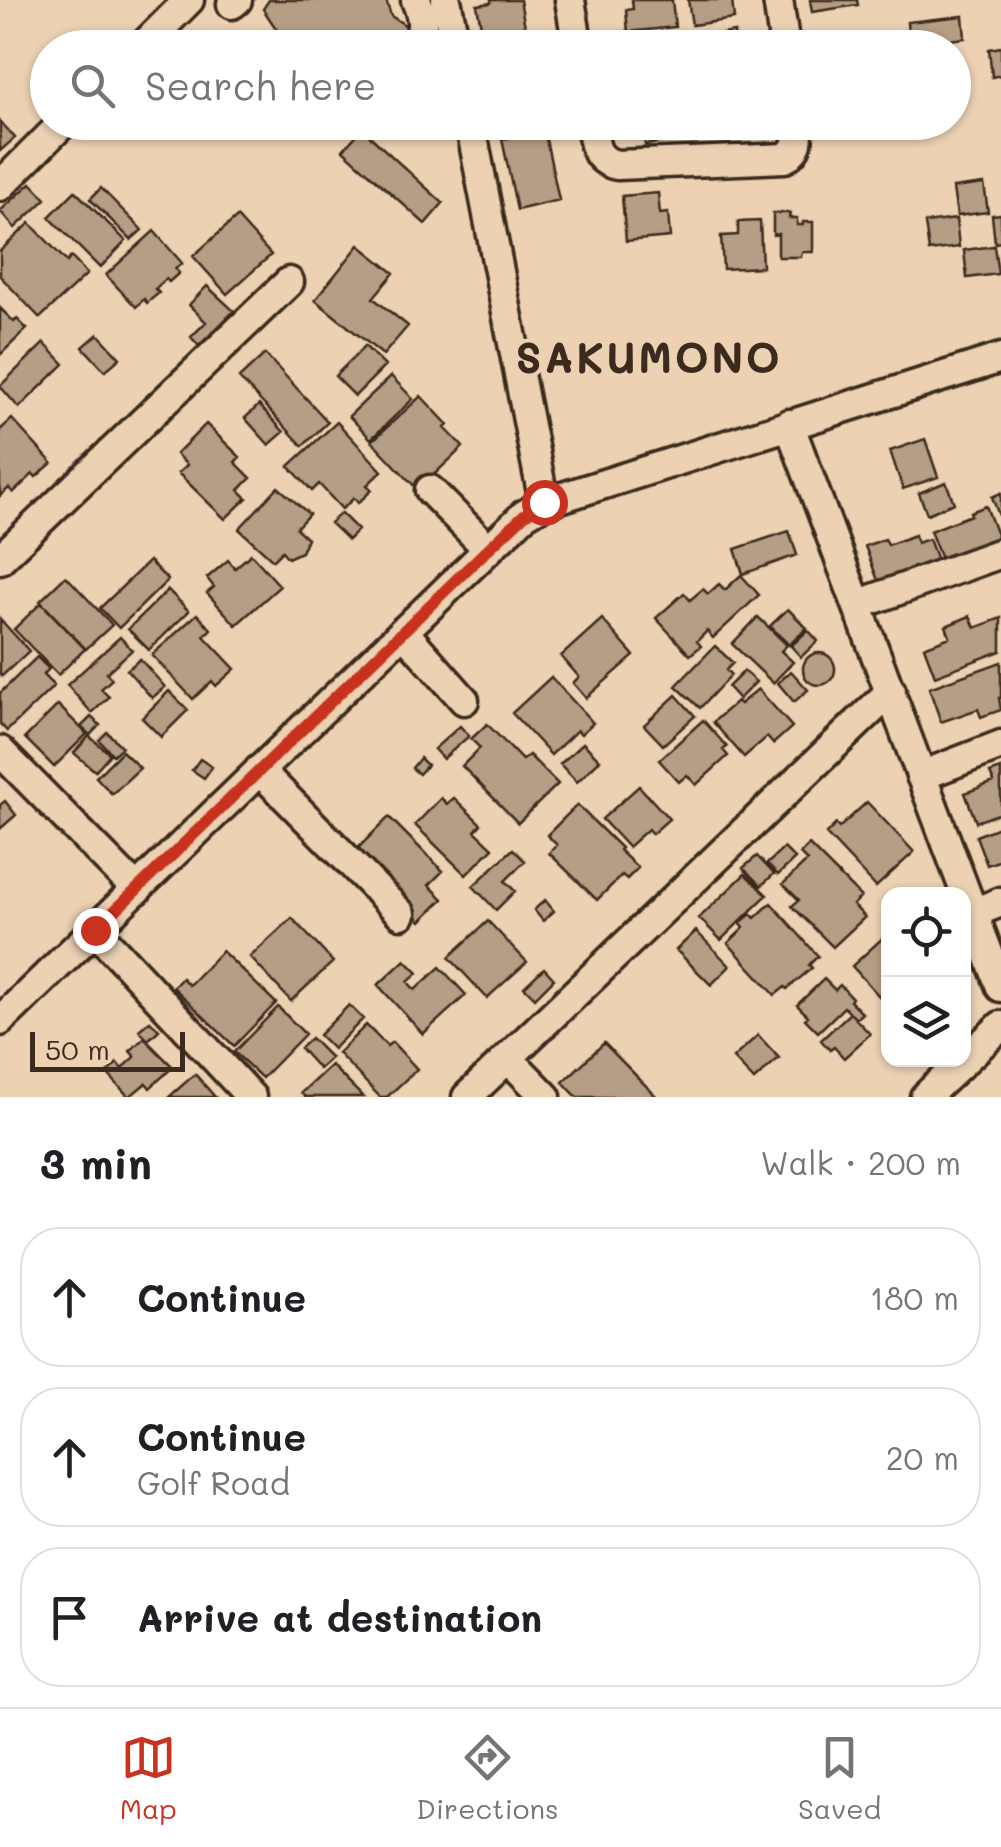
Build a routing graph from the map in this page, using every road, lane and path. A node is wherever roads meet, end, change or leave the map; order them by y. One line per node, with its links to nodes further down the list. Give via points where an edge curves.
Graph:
1 (190, 0): 6 (street)
2 (416, 0): 7 (street)
3 (446, 0): 8 (street)
4 (570, 0): 9 (street)
5 (778, 0): 10 (street)
6 (159, 30)
7 (423, 30)
8 (452, 30)
9 (575, 30)
10 (782, 30)
11 (46, 140): 15 (street)
12 (474, 140): 20 (street)
13 (594, 140): 14 (street, via 597,154 617,164 785,158)
14 (798, 140)
15 (0, 186)
16 (290, 282): 23 (street)
17 (1001, 358): 18 (street)
18 (789, 424): 20 (street); 24 (street)
19 (430, 490): 21 (street)
20 (544, 502): 21 (street)
21 (488, 549): 25 (street)
22 (1001, 553): 24 (street)
23 (0, 559)
24 (857, 605): 26 (street)
25 (403, 631): 27 (street); 30 (street)
26 (891, 691): 31 (street); 40 (street)
27 (464, 700)
28 (1001, 746): 31 (street)
29 (0, 751): 32 (street)
30 (260, 770): 32 (street); 35 (street)
31 (922, 776): 34 (street)
32 (137, 890): 36 (street)
33 (1001, 902): 34 (street)
34 (973, 913): 37 (street)
35 (402, 914)
36 (95, 930): 38 (street); 41 (street)
37 (1001, 988)
38 (0, 1021)
39 (1001, 1026): 44 (street)
40 (508, 1058): 42 (street); 43 (street)
41 (251, 1097)
42 (467, 1097)
43 (546, 1097)
44 (924, 1097)

